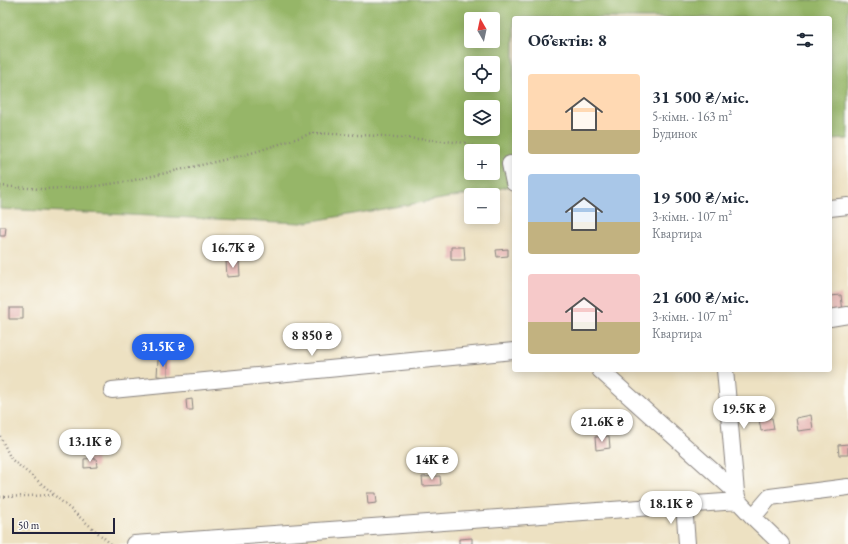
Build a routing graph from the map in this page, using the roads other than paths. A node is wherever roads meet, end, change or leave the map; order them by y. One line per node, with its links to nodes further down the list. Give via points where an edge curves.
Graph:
1 (510, 164): 2 (street)
2 (512, 174)
3 (848, 206): 4 (street)
4 (832, 208)
5 (848, 315): 6 (street)
6 (832, 318)
7 (512, 351): 10 (street)
8 (602, 372): 12 (street)
9 (725, 372): 12 (street)
10 (112, 390)
11 (848, 487): 14 (street, via 770,497)
12 (737, 496): 13 (street); 14 (street)
13 (684, 504): 15 (street); 16 (street)
14 (753, 517): 17 (street)
15 (134, 544)
16 (687, 544)
17 (781, 544)

